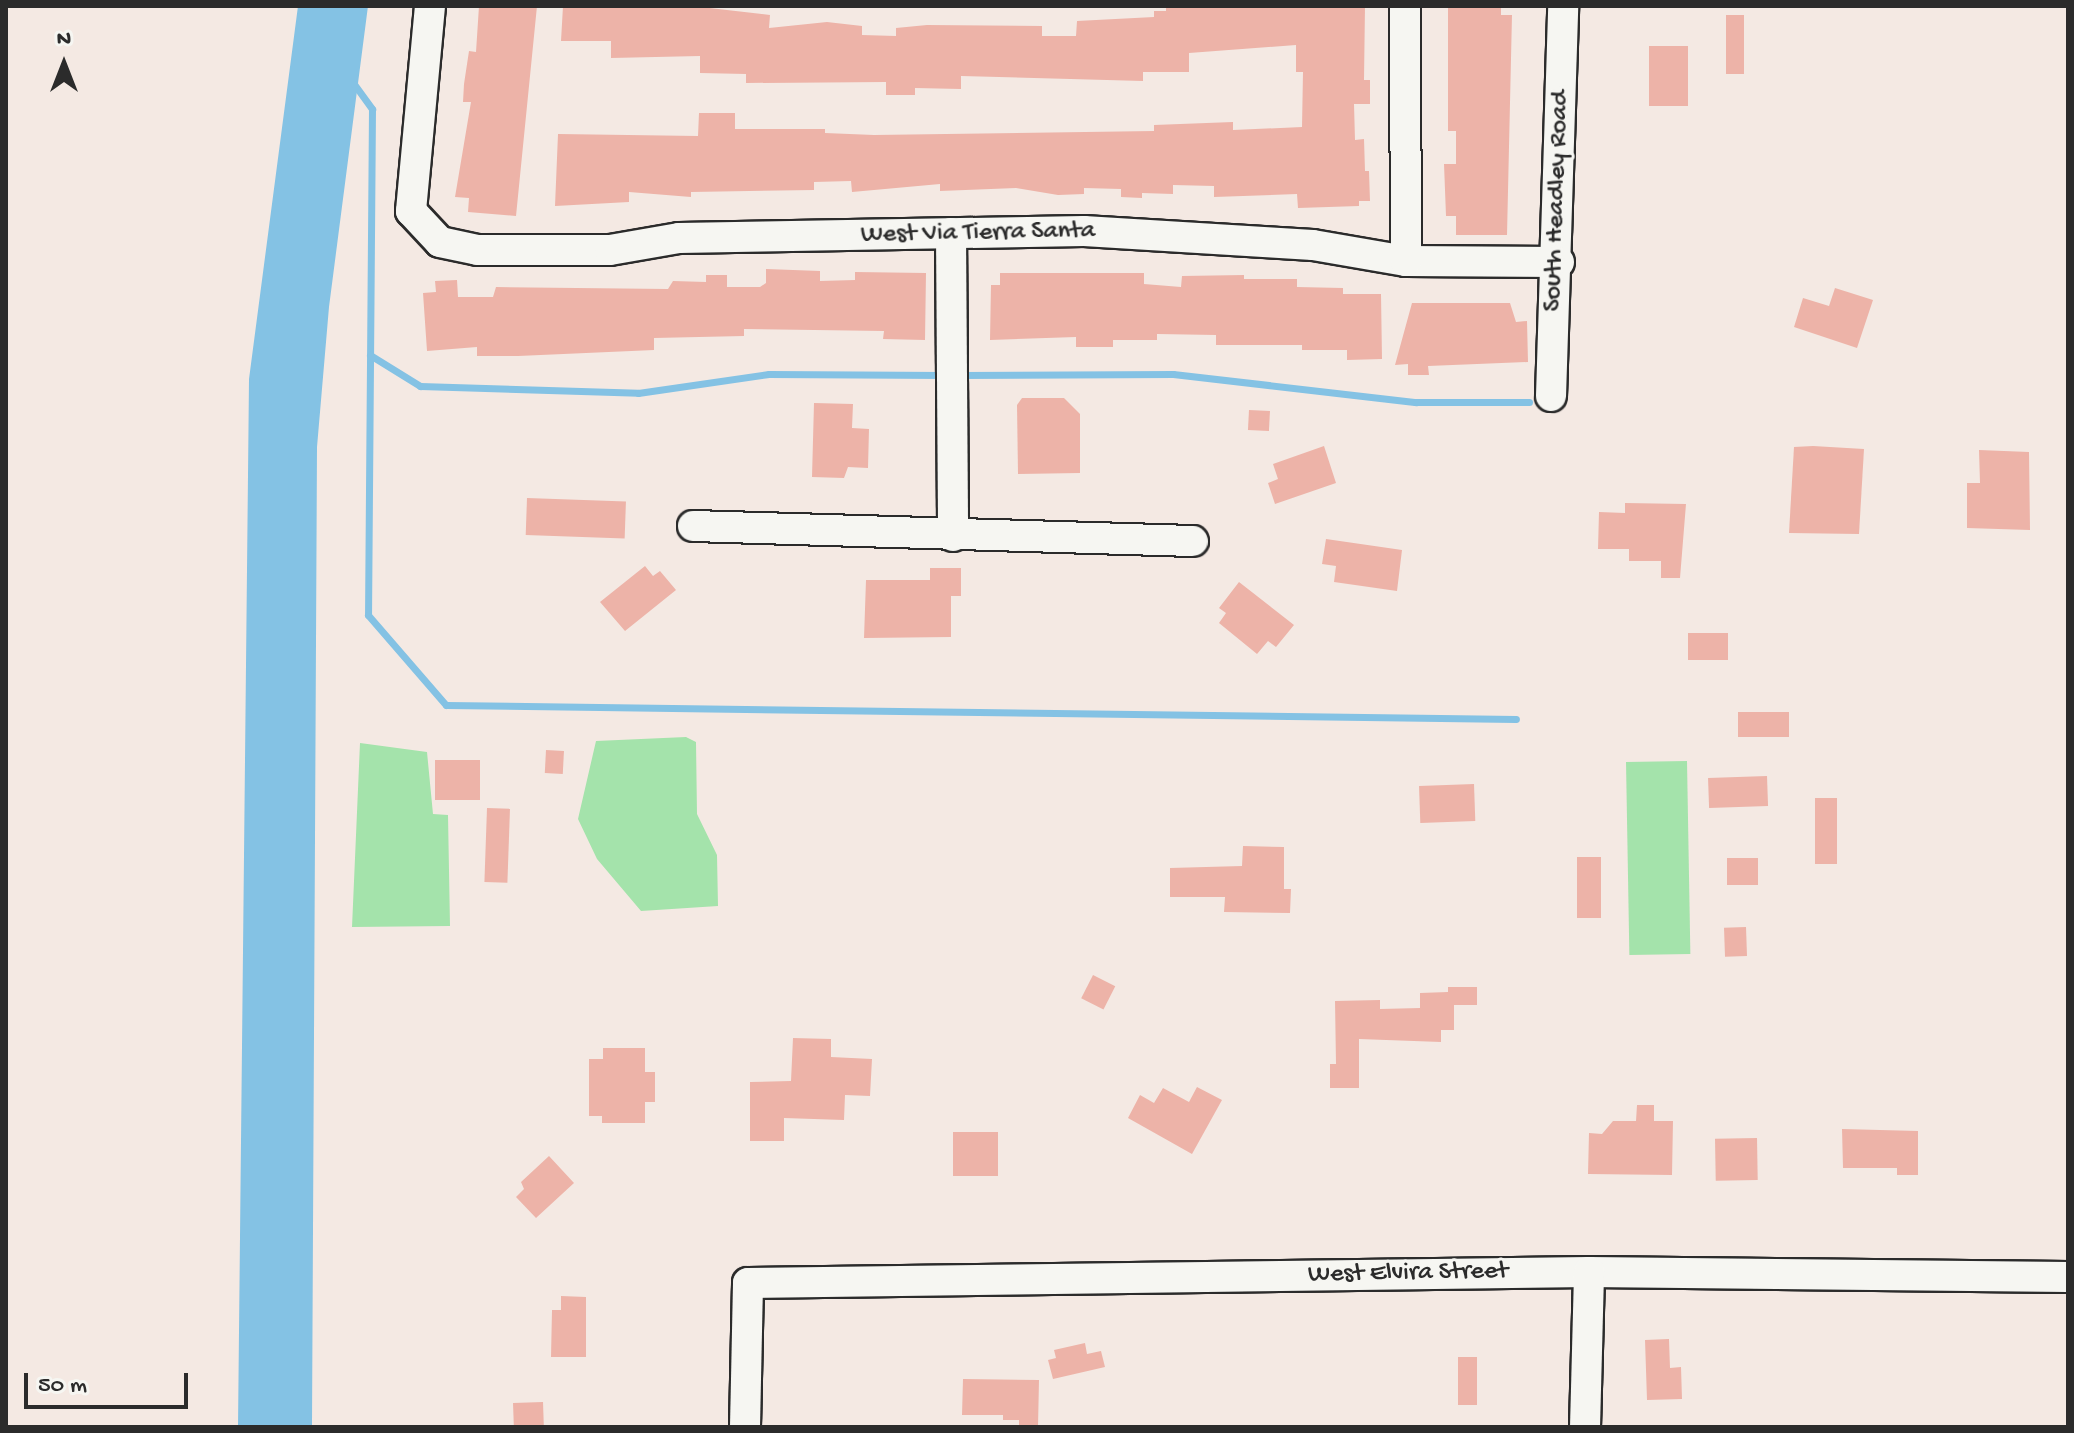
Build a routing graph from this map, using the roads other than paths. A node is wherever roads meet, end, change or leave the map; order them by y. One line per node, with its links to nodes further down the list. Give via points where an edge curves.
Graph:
1 (430, 6): 4 (street, West Via Tierra Santa, via 411,211 440,242 477,250 610,250 679,238)
2 (1405, 6): 5 (street)
3 (1563, 6): 6 (street, South Headley Road)
4 (951, 233): 5 (street, West Via Tierra Santa, via 1145,235 1313,245); 9 (street)
5 (1406, 261): 6 (street, West Via Tierra Santa)
6 (1559, 262): 7 (street, South Headley Road)
7 (1551, 396)
8 (693, 526): 9 (street)
9 (953, 536): 10 (street)
10 (1193, 541)
11 (1589, 1272): 12 (street, West Elvira Street); 13 (street, West Elvira Street, via 748,1283); 14 (street)
12 (2068, 1277)
13 (745, 1427)
14 (1585, 1427)

